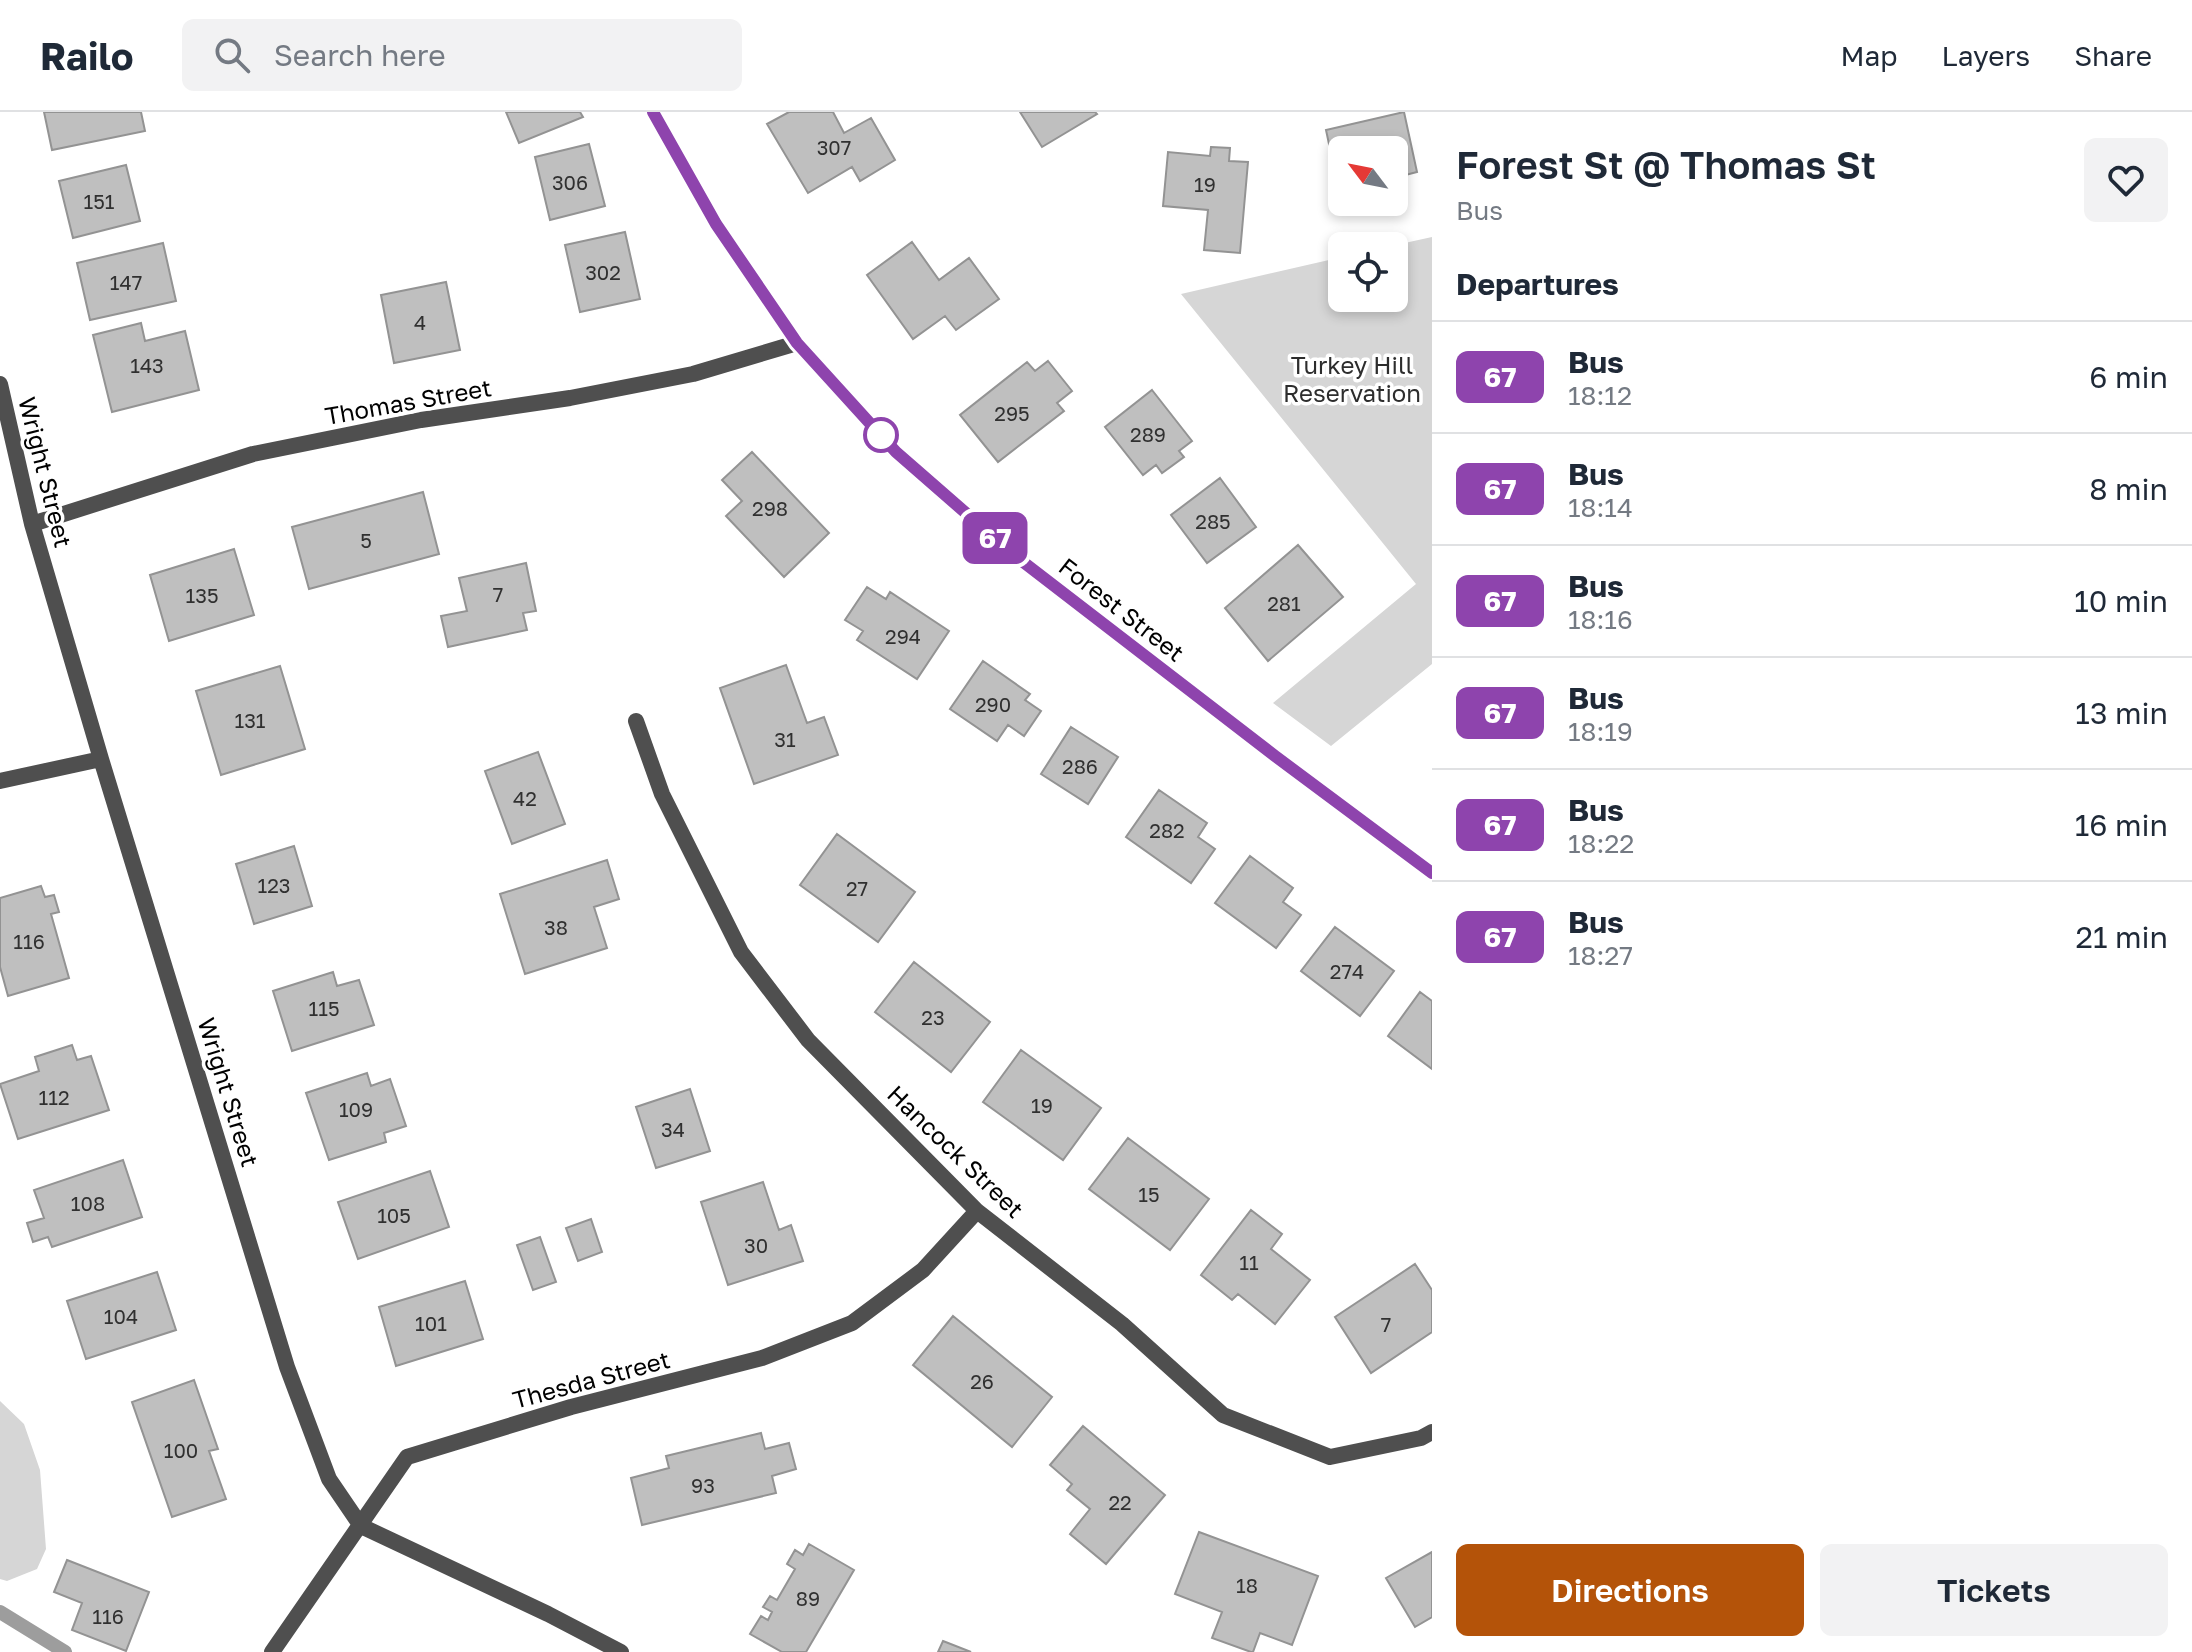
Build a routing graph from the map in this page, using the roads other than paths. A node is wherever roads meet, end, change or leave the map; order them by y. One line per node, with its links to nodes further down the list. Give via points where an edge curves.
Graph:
1 (653, 112): 2 (main road, Forest Street, via 716,224)
2 (797, 343): 4 (street, Thomas Street, via 693,374 253,454); 8 (main road, Forest Street, via 896,452 1014,555)
3 (0, 384): 4 (street, Wright Street)
4 (32, 524): 6 (street, Wright Street)
5 (636, 721): 9 (street, Hancock Street, via 662,794 741,952 808,1040)
6 (101, 759): 7 (street); 11 (street, Wright Street, via 287,1367 329,1479)
7 (0, 781)
8 (1432, 873)
9 (977, 1211): 10 (street, Hancock Street, via 1122,1324 1223,1415 1330,1457); 11 (street, Thesda Street, via 923,1270 852,1323 762,1358 571,1407 407,1457)
10 (1432, 1432)
11 (361, 1526): 12 (street, Thesda Street); 13 (street)
12 (272, 1652)
13 (621, 1652)

